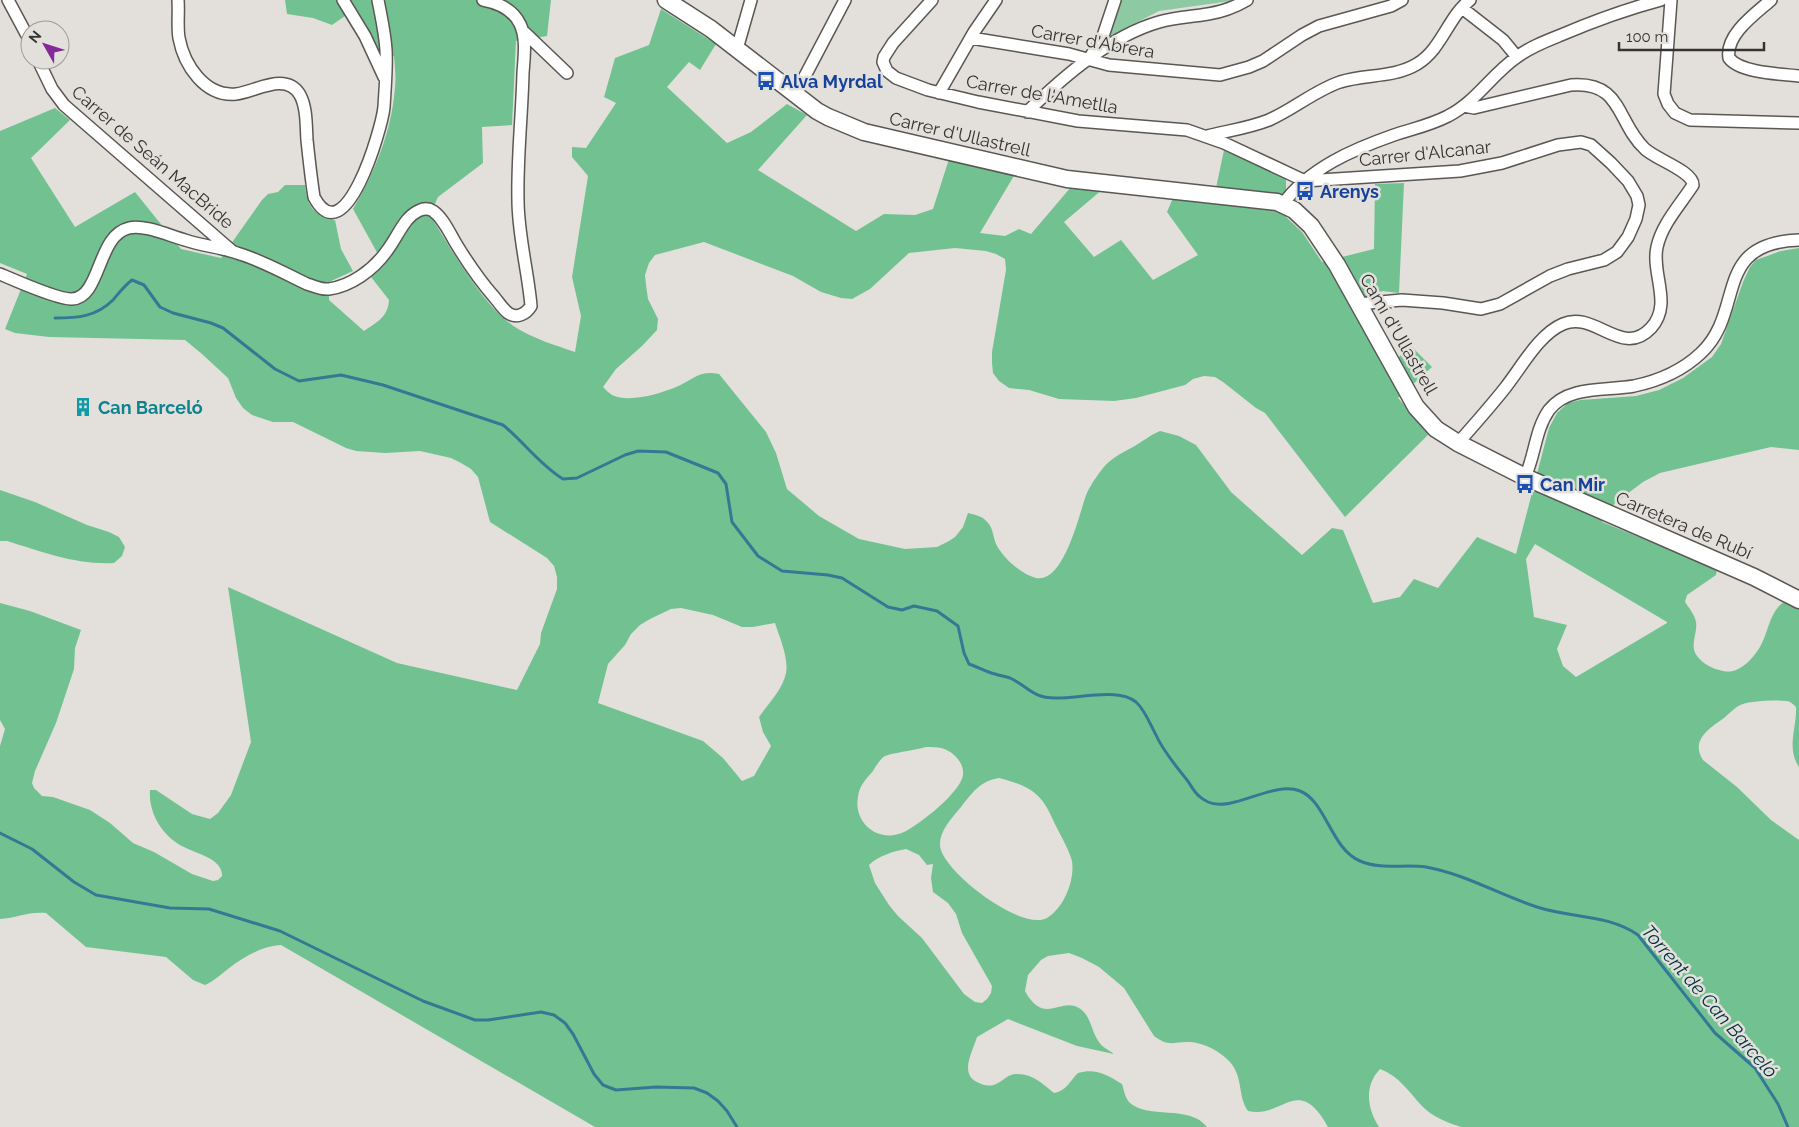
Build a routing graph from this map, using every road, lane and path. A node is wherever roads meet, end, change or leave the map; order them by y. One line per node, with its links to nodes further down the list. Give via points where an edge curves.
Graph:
1 (8, 0): 18 (street)
2 (178, 0): 27 (street, via 178,36 183,54 205,85 230,94 282,85 290,86 300,95 314,197 326,211 336,211 347,205 358,186 382,121)
3 (343, 0): 27 (street)
4 (378, 0): 27 (street, via 386,53)
5 (483, 0): 19 (street, via 508,8)
6 (666, 0): 21 (street, Carrer d'Ullastrell)
7 (751, 0): 21 (street)
8 (845, 0): 29 (street)
9 (932, 0): 28 (street, Carrer de l'Ametlla, via 893,43 883,62 886,71 896,78)
10 (996, 0): 20 (street)
11 (1114, 0): 23 (street, via 1100,42)
12 (1247, 0): 23 (street, via 1226,10 1156,23 1132,33)
13 (1402, 0): 23 (street, Carrer d'Abrera, via 1319,26 1263,61 1220,75 1136,69)
14 (1661, 0): 22 (street, via 1598,20)
15 (1671, 0): 32 (street, via 1664,89 1668,104 1675,113 1690,120)
16 (1771, 0): 26 (street, via 1735,35 1729,45 1729,58 1747,69)
17 (1466, 4): 22 (street); 33 (street, via 1434,49 1416,64 1384,75 1340,82 1269,120)
18 (20, 22)
19 (522, 30): 25 (street); 37 (street, via 524,54 518,202 531,306 522,315 508,312 488,289 432,210 418,210 406,221 375,266 351,281 328,289 307,284)
20 (971, 38): 23 (street, Carrer d'Abrera, via 1070,54); 28 (street)
21 (737, 49): 29 (street, Carrer d'Ullastrell)
22 (1517, 57): 30 (street)
23 (1088, 60): 31 (street)
24 (43, 70): 37 (street, Carrer de Seán MacBride, via 64,105)
25 (567, 73)
26 (1799, 76)
27 (385, 79)
28 (939, 93): 31 (street, Carrer de l'Ametlla)
29 (795, 95): 35 (street, Carrer d'Ullastrell, via 828,117 864,132 1034,172 1067,179)
30 (1464, 106): 34 (street, via 1436,121 1353,151); 40 (street, via 1474,108 1586,84 1610,95 1643,148 1692,178 1693,182 1665,227 1658,245 1656,259 1661,304 1658,317 1650,328 1638,337 1628,339 1580,321 1556,328 1544,338)
31 (1027, 112): 33 (street, Carrer de l'Ametlla, via 1098,123 1187,130)
32 (1799, 123)
33 (1206, 136): 34 (street, Carrer de l'Ametlla)
34 (1305, 181): 35 (street); 39 (street, Carrer d'Alcanar, via 1460,171 1581,142 1611,163 1637,196 1636,219 1617,252 1604,260 1550,276 1500,304 1480,308 1402,300)
35 (1283, 204): 39 (street, Camí d'Ullastrell, via 1311,226)
36 (1799, 240): 41 (street, via 1765,246 1748,256 1733,280 1723,315 1710,341 1684,366 1653,381 1574,393 1555,404 1542,424)
37 (234, 252): 38 (street, via 130,228 114,236 92,283 80,296 72,299)
38 (0, 274)
39 (1358, 304): 40 (street, Camí d'Ullastrell, via 1416,407 1436,429)
40 (1458, 443): 41 (street, Camí d'Ullastrell)
41 (1525, 478): 42 (street, Carretera de Rubí, via 1754,577)
42 (1799, 600)

